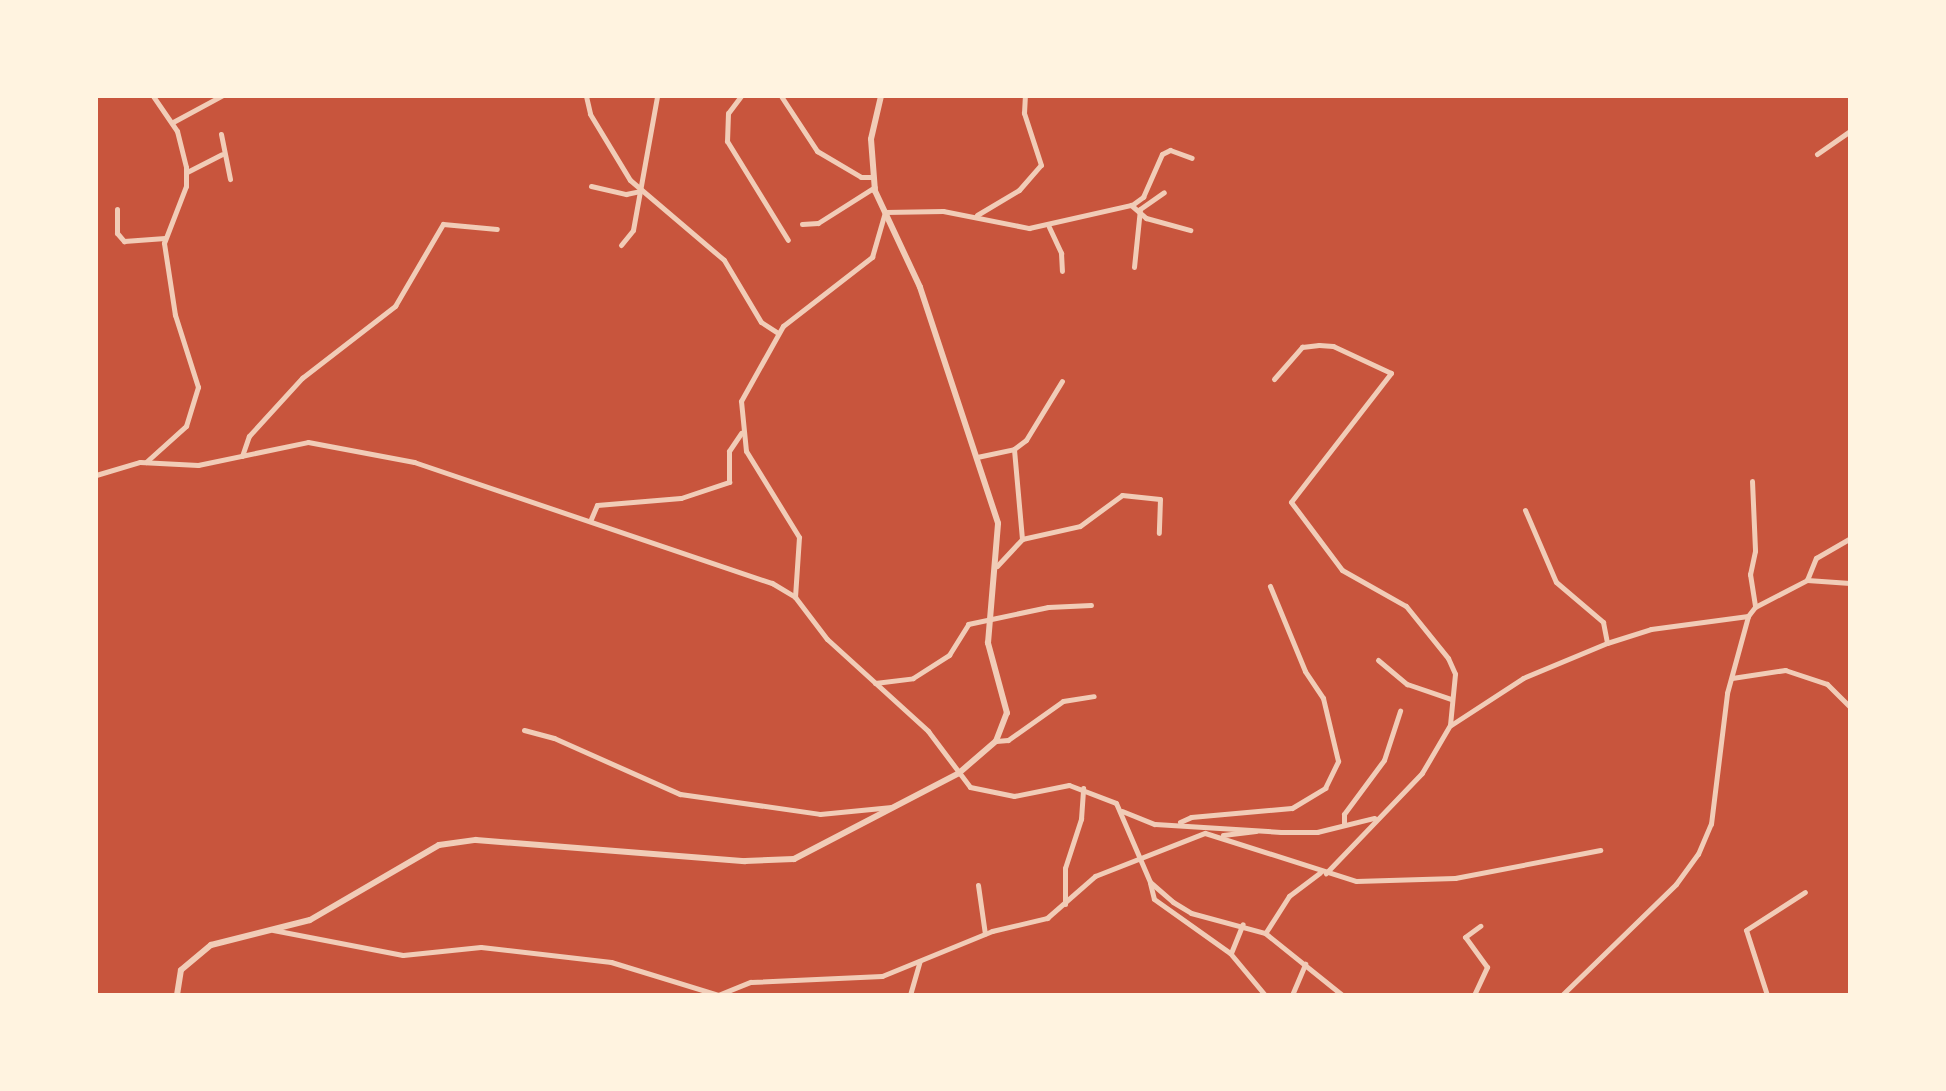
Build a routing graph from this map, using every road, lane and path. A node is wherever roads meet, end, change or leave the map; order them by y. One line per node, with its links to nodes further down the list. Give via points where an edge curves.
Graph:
1 (153, 96): 9 (street)
2 (221, 96): 9 (street)
3 (586, 96): 20 (street, via 612,154)
4 (657, 96): 20 (street, via 644,145)
5 (741, 96): 32 (street, via 728,113 727,141)
6 (781, 96): 16 (street, via 817,151 861,177)
7 (881, 96): 16 (street, via 871,139)
8 (1025, 96): 26 (street, via 1024,113 1041,165 1019,190)
9 (173, 122): 15 (street)
10 (1850, 131): 13 (street)
11 (221, 134): 12 (street)
12 (222, 154): 15 (street); 17 (street)
13 (1817, 154)
14 (1192, 158): 22 (street, via 1170,150 1162,154 1143,197)
15 (187, 172): 31 (street)
16 (872, 177): 19 (street)
17 (230, 179)
18 (591, 186): 20 (street, via 626,194)
19 (875, 187): 25 (street); 27 (street, via 818,223)
20 (641, 190): 33 (street, via 633,230); 36 (street, via 724,260 761,322)
21 (1164, 192): 24 (street)
22 (1131, 205): 24 (street); 28 (street)
23 (117, 209): 31 (street, via 117,233 124,241)
24 (1140, 209): 30 (street, via 1146,218); 34 (street)
25 (885, 212): 26 (street, via 919,209); 36 (street, via 869,262 814,297); 42 (street, via 920,287)
26 (976, 215): 28 (street, via 1029,228)
27 (802, 224)
28 (1049, 227): 35 (street, via 1061,253)
29 (497, 229): 41 (street, via 443,224 395,306 302,378 249,436)
30 (1190, 230)
31 (165, 238): 43 (street, via 175,315 197,376 197,398 186,426)
32 (788, 240)
33 (621, 245)
34 (1134, 267)
35 (1062, 271)
36 (778, 333): 39 (street, via 744,389)
37 (1274, 379): 65 (street, via 1302,347 1319,345 1333,346 1391,373 1291,502 1342,570 1398,600 1448,658 1455,674)
38 (1062, 381): 40 (street, via 1026,440)
39 (741, 433): 47 (street, via 729,451 729,482 681,498 597,505); 55 (street, via 769,492 799,537)
40 (1014, 449): 42 (street); 50 (street)
41 (242, 456): 43 (street, via 198,465); 47 (street, via 308,442 414,462)
42 (977, 457): 51 (street, via 998,523)
43 (146, 463): 44 (street)
44 (96, 475)
45 (1752, 481): 57 (street, via 1755,551 1750,574)
46 (1525, 510): 60 (street, via 1556,582 1603,622)
47 (591, 519): 55 (street, via 772,583)
48 (1159, 533): 50 (street, via 1160,499 1122,495 1080,526)
49 (1850, 538): 52 (street, via 1816,558)
50 (1022, 539): 51 (street)
51 (997, 566): 59 (street)
52 (1807, 580): 53 (street); 57 (street)
53 (1850, 583)
54 (1270, 586): 76 (street, via 1305,671 1323,698 1338,761 1325,788 1292,808)
55 (795, 597): 63 (street, via 827,639)
56 (1091, 605): 59 (street)
57 (1755, 607): 58 (street)
58 (1748, 616): 60 (street, via 1651,629); 62 (street)
59 (988, 619): 63 (street, via 968,624 949,655 913,678); 70 (street, via 990,655 1007,713)
60 (1607, 643): 68 (street, via 1523,678)
61 (1378, 660): 65 (street, via 1407,684)
62 (1732, 678): 66 (street, via 1785,670 1827,684); 102 (street, via 1717,790 1698,854 1676,884)
63 (875, 683): 71 (street, via 928,731)
64 (1094, 696): 70 (street, via 1063,701 1008,740)
65 (1451, 699): 68 (street)
66 (1850, 707)
67 (1400, 711): 77 (street, via 1384,760 1344,814)
68 (1450, 725): 75 (street, via 1422,773)
69 (524, 730): 73 (street, via 680,794 820,814)
70 (996, 741): 71 (street)
71 (959, 773): 72 (street, via 980,792 1014,796 1069,785); 73 (street)
72 (1083, 788): 74 (street); 86 (street, via 1081,819 1065,868)
73 (899, 806): 89 (street, via 815,852 784,861 450,842 404,861 321,914)
74 (1122, 811): 76 (street, via 1155,824); 81 (street)
75 (1375, 818): 77 (street); 82 (street)
76 (1180, 822): 78 (street)
77 (1344, 823): 78 (street, via 1317,832)
78 (1257, 830): 79 (street, via 1250,835)
79 (1218, 835): 81 (street, via 1185,840); 82 (street)
80 (1600, 850): 82 (street, via 1455,878 1356,881)
81 (1142, 861): 83 (street); 86 (street, via 1095,876)
82 (1323, 873): 90 (street, via 1289,896)
83 (1150, 882): 87 (street, via 1191,913); 92 (street, via 1154,899)
84 (978, 885): 91 (street)
85 (1805, 892): 103 (street, via 1746,930)
86 (1065, 904): 91 (street, via 1031,925)
87 (1243, 924): 90 (street); 92 (street)
88 (1480, 926): 101 (street, via 1465,937 1487,967)
89 (266, 930): 95 (street, via 200,951 176,978); 96 (street, via 403,955 489,947 611,962)
90 (1265, 933): 94 (street)
91 (985, 934): 93 (street)
92 (1230, 953): 98 (street)
93 (920, 960): 96 (street, via 882,976 751,982); 97 (street)
94 (1305, 964): 99 (street); 100 (street)
95 (177, 995)
96 (718, 995)
97 (910, 995)
98 (1265, 995)
99 (1292, 995)
100 (1342, 995)
101 (1474, 995)
102 (1562, 995)
103 (1767, 995)

